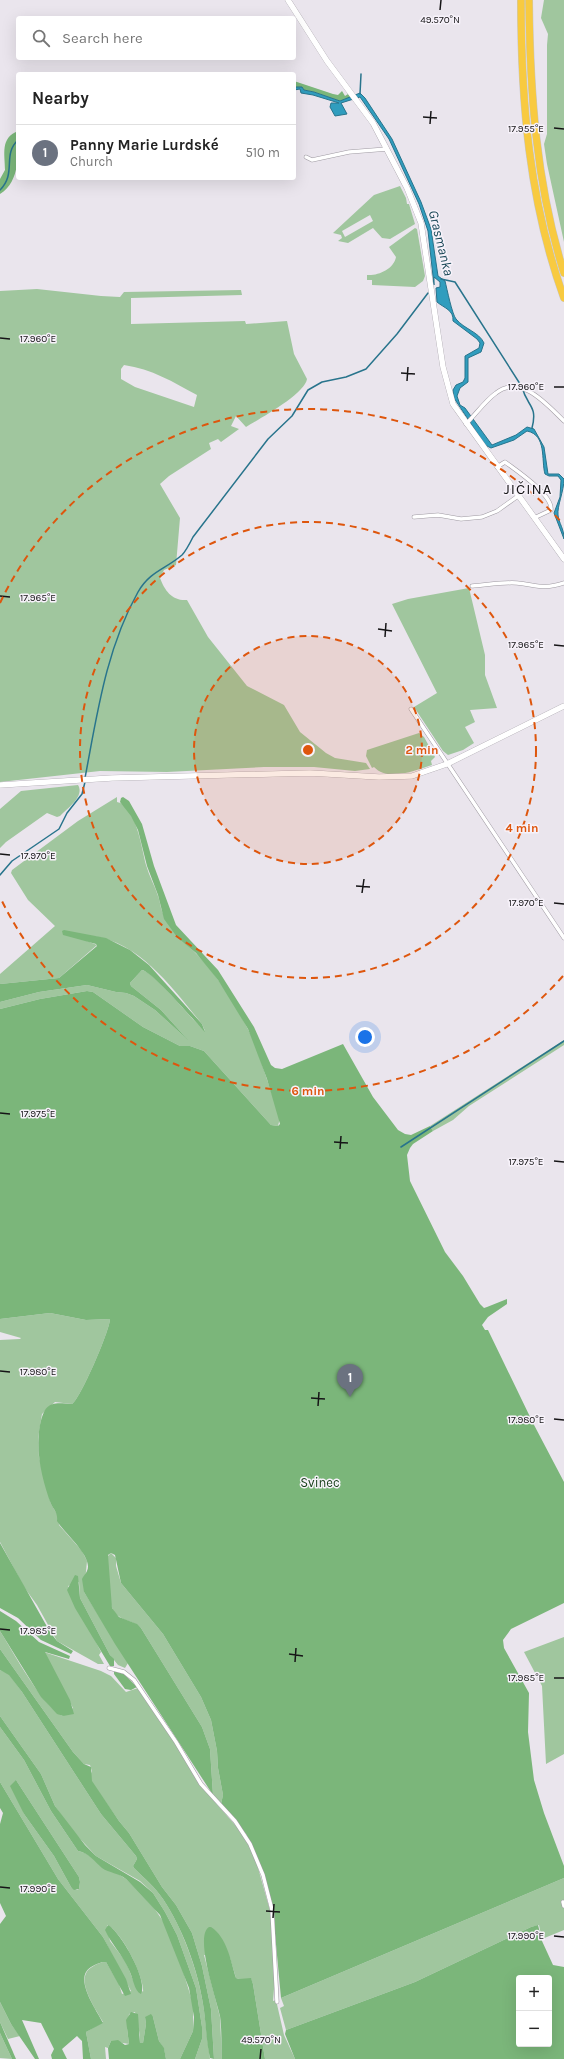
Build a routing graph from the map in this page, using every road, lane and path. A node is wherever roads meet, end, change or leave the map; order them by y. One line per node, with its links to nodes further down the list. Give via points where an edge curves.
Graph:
1 (288, 0): 4 (street)
2 (521, 0): 7 (highway, via 522,86 528,150 544,231)
3 (529, 0): 6 (highway, via 530,85 536,148 548,214)
4 (388, 148): 5 (street, via 349,152 312,160); 8 (street, via 421,223 447,388 453,404)
5 (306, 156)
6 (564, 273)
7 (564, 298)
8 (469, 420): 9 (street, via 497,392 505,388 526,390 537,395); 10 (street)
9 (564, 421)
10 (497, 467): 11 (street); 13 (street, via 506,462 548,500 552,506 551,510)
11 (518, 496): 12 (street, via 498,511 482,517); 13 (street)
12 (414, 517)
13 (534, 518): 14 (street)
14 (564, 559)
15 (564, 584): 16 (street, via 538,588 518,583)
16 (472, 586)
17 (564, 706): 19 (street)
18 (411, 710): 19 (street)
19 (447, 764): 20 (street, via 412,776 310,773 85,779); 21 (street)
20 (0, 785)
21 (564, 938)
22 (109, 1668): 23 (street, via 124,1672 134,1680 201,1784 235,1822 250,1844 263,1875 272,1910)
23 (277, 2002)

